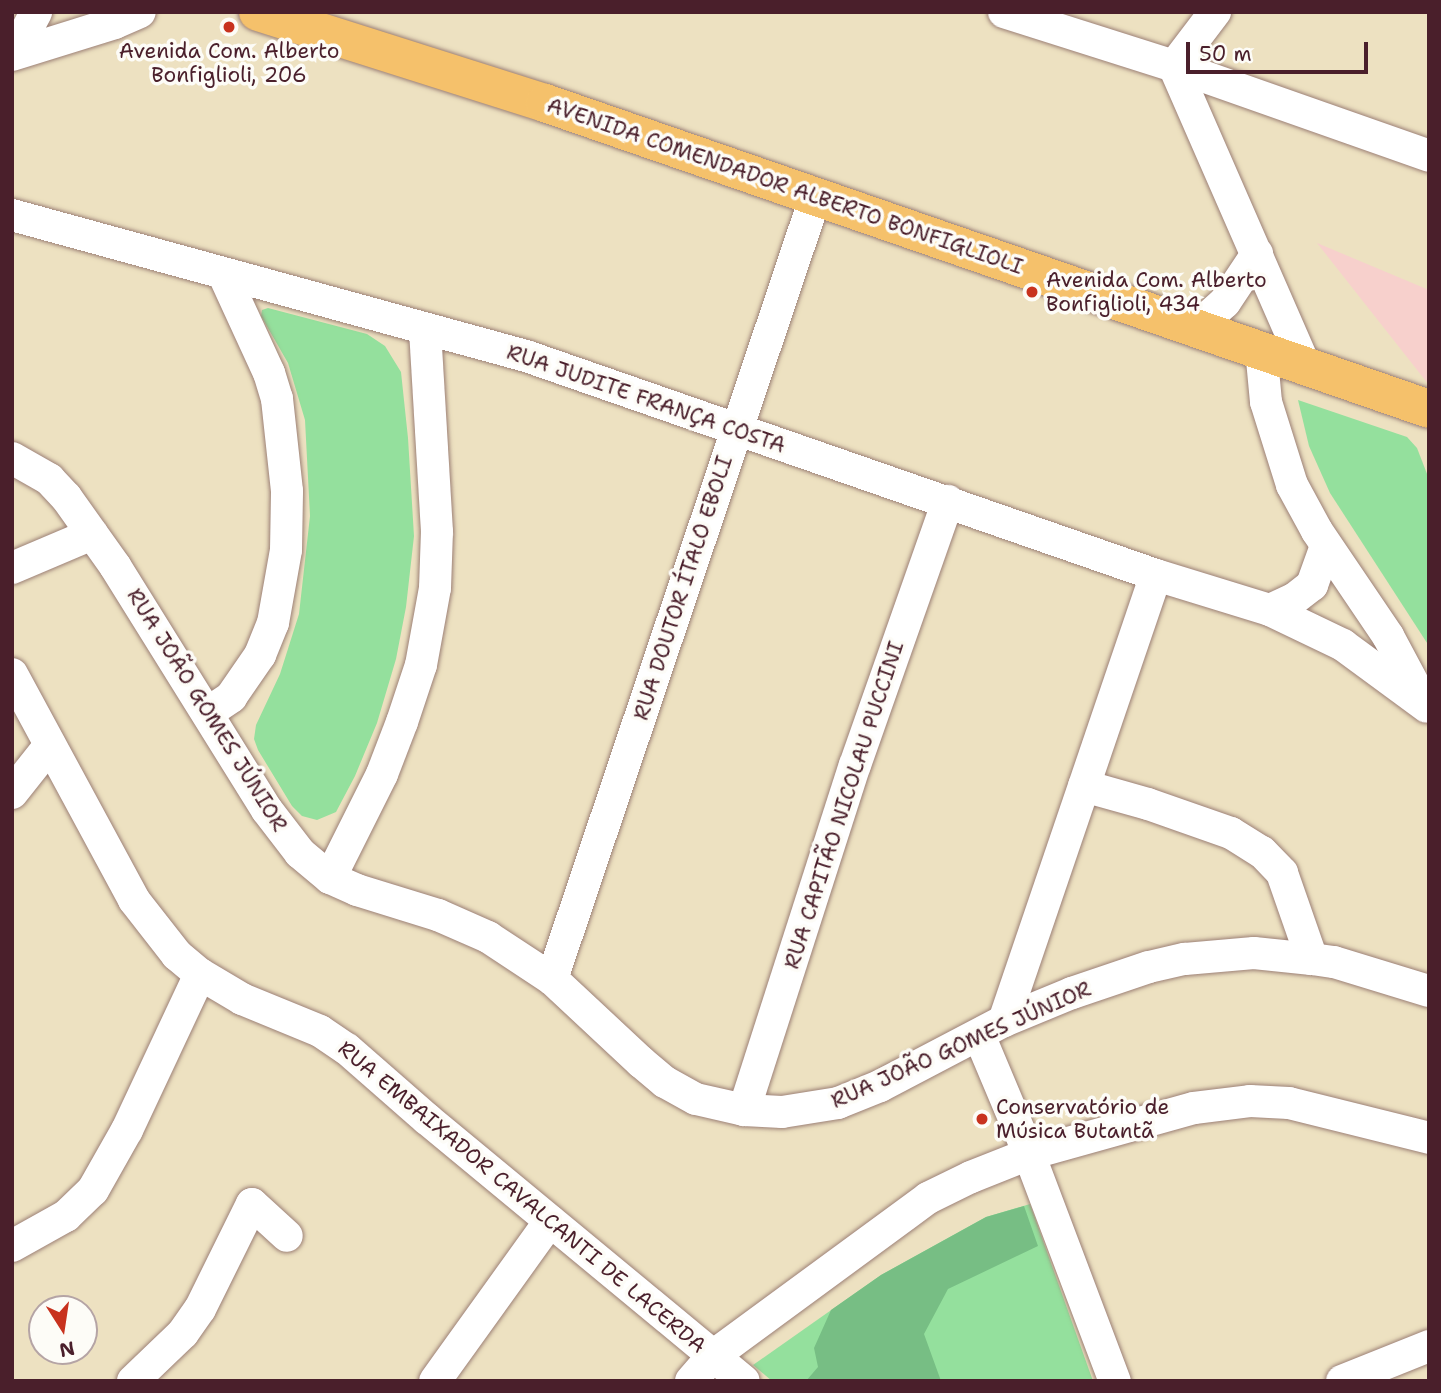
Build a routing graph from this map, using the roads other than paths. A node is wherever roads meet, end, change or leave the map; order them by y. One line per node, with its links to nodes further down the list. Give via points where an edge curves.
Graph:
1 (36, 12): 6 (street)
2 (140, 12): 7 (street)
3 (258, 12): 10 (main road, AVENIDA COMENDADOR ALBERTO BONFIGLIOLI, via 532,99)
4 (1004, 12): 8 (street)
5 (1215, 12): 8 (street)
6 (12, 47)
7 (12, 55)
8 (1174, 66): 9 (street); 12 (street)
9 (1429, 156)
10 (815, 198): 15 (main road, AVENIDA COMENDADOR ALBERTO BONFIGLIOLI); 19 (street, RUA DOUTOR ÍTALO EBOLI)
11 (12, 215): 13 (street, RUA JUDITE FRANÇA COSTA)
12 (1257, 254): 15 (street, via 1225,302); 17 (street)
13 (225, 275): 14 (street, RUA JUDITE FRANÇA COSTA); 29 (street, via 277,399 287,491 286,550 273,623 260,655 231,697)
14 (425, 329): 19 (street, RUA JUDITE FRANÇA COSTA, via 526,356); 33 (street, via 437,532 435,588 421,665 402,722 382,774)
15 (1195, 329): 16 (main road, AVENIDA COMENDADOR ALBERTO BONFIGLIOLI)
16 (1261, 349): 17 (main road, AVENIDA COMENDADOR ALBERTO BONFIGLIOLI); 23 (street, via 1266,402 1276,437 1292,485)
17 (1304, 363): 18 (main road, AVENIDA COMENDADOR ALBERTO BONFIGLIOLI)
18 (1429, 409)
19 (736, 430): 21 (street, RUA JUDITE FRANÇA COSTA); 36 (street, RUA DOUTOR ÍTALO EBOLI)
20 (12, 458): 22 (street, RUA JOÃO GOMES JÚNIOR, via 48,479)
21 (948, 501): 25 (street, RUA JUDITE FRANÇA COSTA); 39 (street, RUA CAPITÃO NICOLAU PUCCINI, via 855,765)
22 (92, 534): 24 (street); 29 (street, RUA JOÃO GOMES JÚNIOR)
23 (1326, 545): 26 (street, via 1312,585); 28 (street, via 1388,636)
24 (12, 568)
25 (1156, 575): 26 (street, RUA JUDITE FRANÇA COSTA); 31 (street)
26 (1270, 610): 28 (street, RUA JUDITE FRANÇA COSTA, via 1343,645)
27 (12, 674): 30 (street, RUA EMBAIXADOR CAVALCANTI DE LACERDA)
28 (1428, 709)
29 (209, 712): 33 (street, RUA JOÃO GOMES JÚNIOR, via 267,810 300,853)
30 (50, 745): 32 (street); 35 (street, RUA EMBAIXADOR CAVALCANTI DE LACERDA, via 134,900 177,955)
31 (1084, 786): 34 (street, via 1231,833 1262,852 1282,873); 38 (street)
32 (12, 793)
33 (330, 878): 36 (street, RUA JOÃO GOMES JÚNIOR, via 488,937)
34 (1312, 959): 37 (street, RUA JOÃO GOMES JÚNIOR); 38 (street, RUA JOÃO GOMES JÚNIOR, via 1254,953 1185,959 1085,988)
35 (200, 974): 42 (street, RUA EMBAIXADOR CAVALCANTI DE LACERDA, via 242,999 320,1031 347,1049); 44 (street, via 127,1130 93,1189 66,1216)
36 (552, 979): 39 (street, RUA JOÃO GOMES JÚNIOR, via 665,1082 696,1099)
37 (1429, 991)
38 (991, 1028): 39 (street, RUA JOÃO GOMES JÚNIOR, via 838,1103 792,1111); 41 (street)
39 (744, 1110)
40 (1429, 1138): 41 (street, via 1289,1103 1250,1101 1194,1108)
41 (1029, 1154): 46 (street, via 928,1198); 51 (street)
42 (550, 1222): 46 (street, RUA EMBAIXADOR CAVALCANTI DE LACERDA); 48 (street)
43 (287, 1236): 47 (street, via 252,1204 200,1309 183,1333)
44 (12, 1246)
45 (1429, 1346): 52 (street)
46 (713, 1356): 49 (street); 50 (street, RUA EMBAIXADOR CAVALCANTI DE LACERDA)
47 (133, 1381)
48 (435, 1381)
49 (691, 1381)
50 (744, 1381)
51 (1115, 1381)
52 (1342, 1381)

